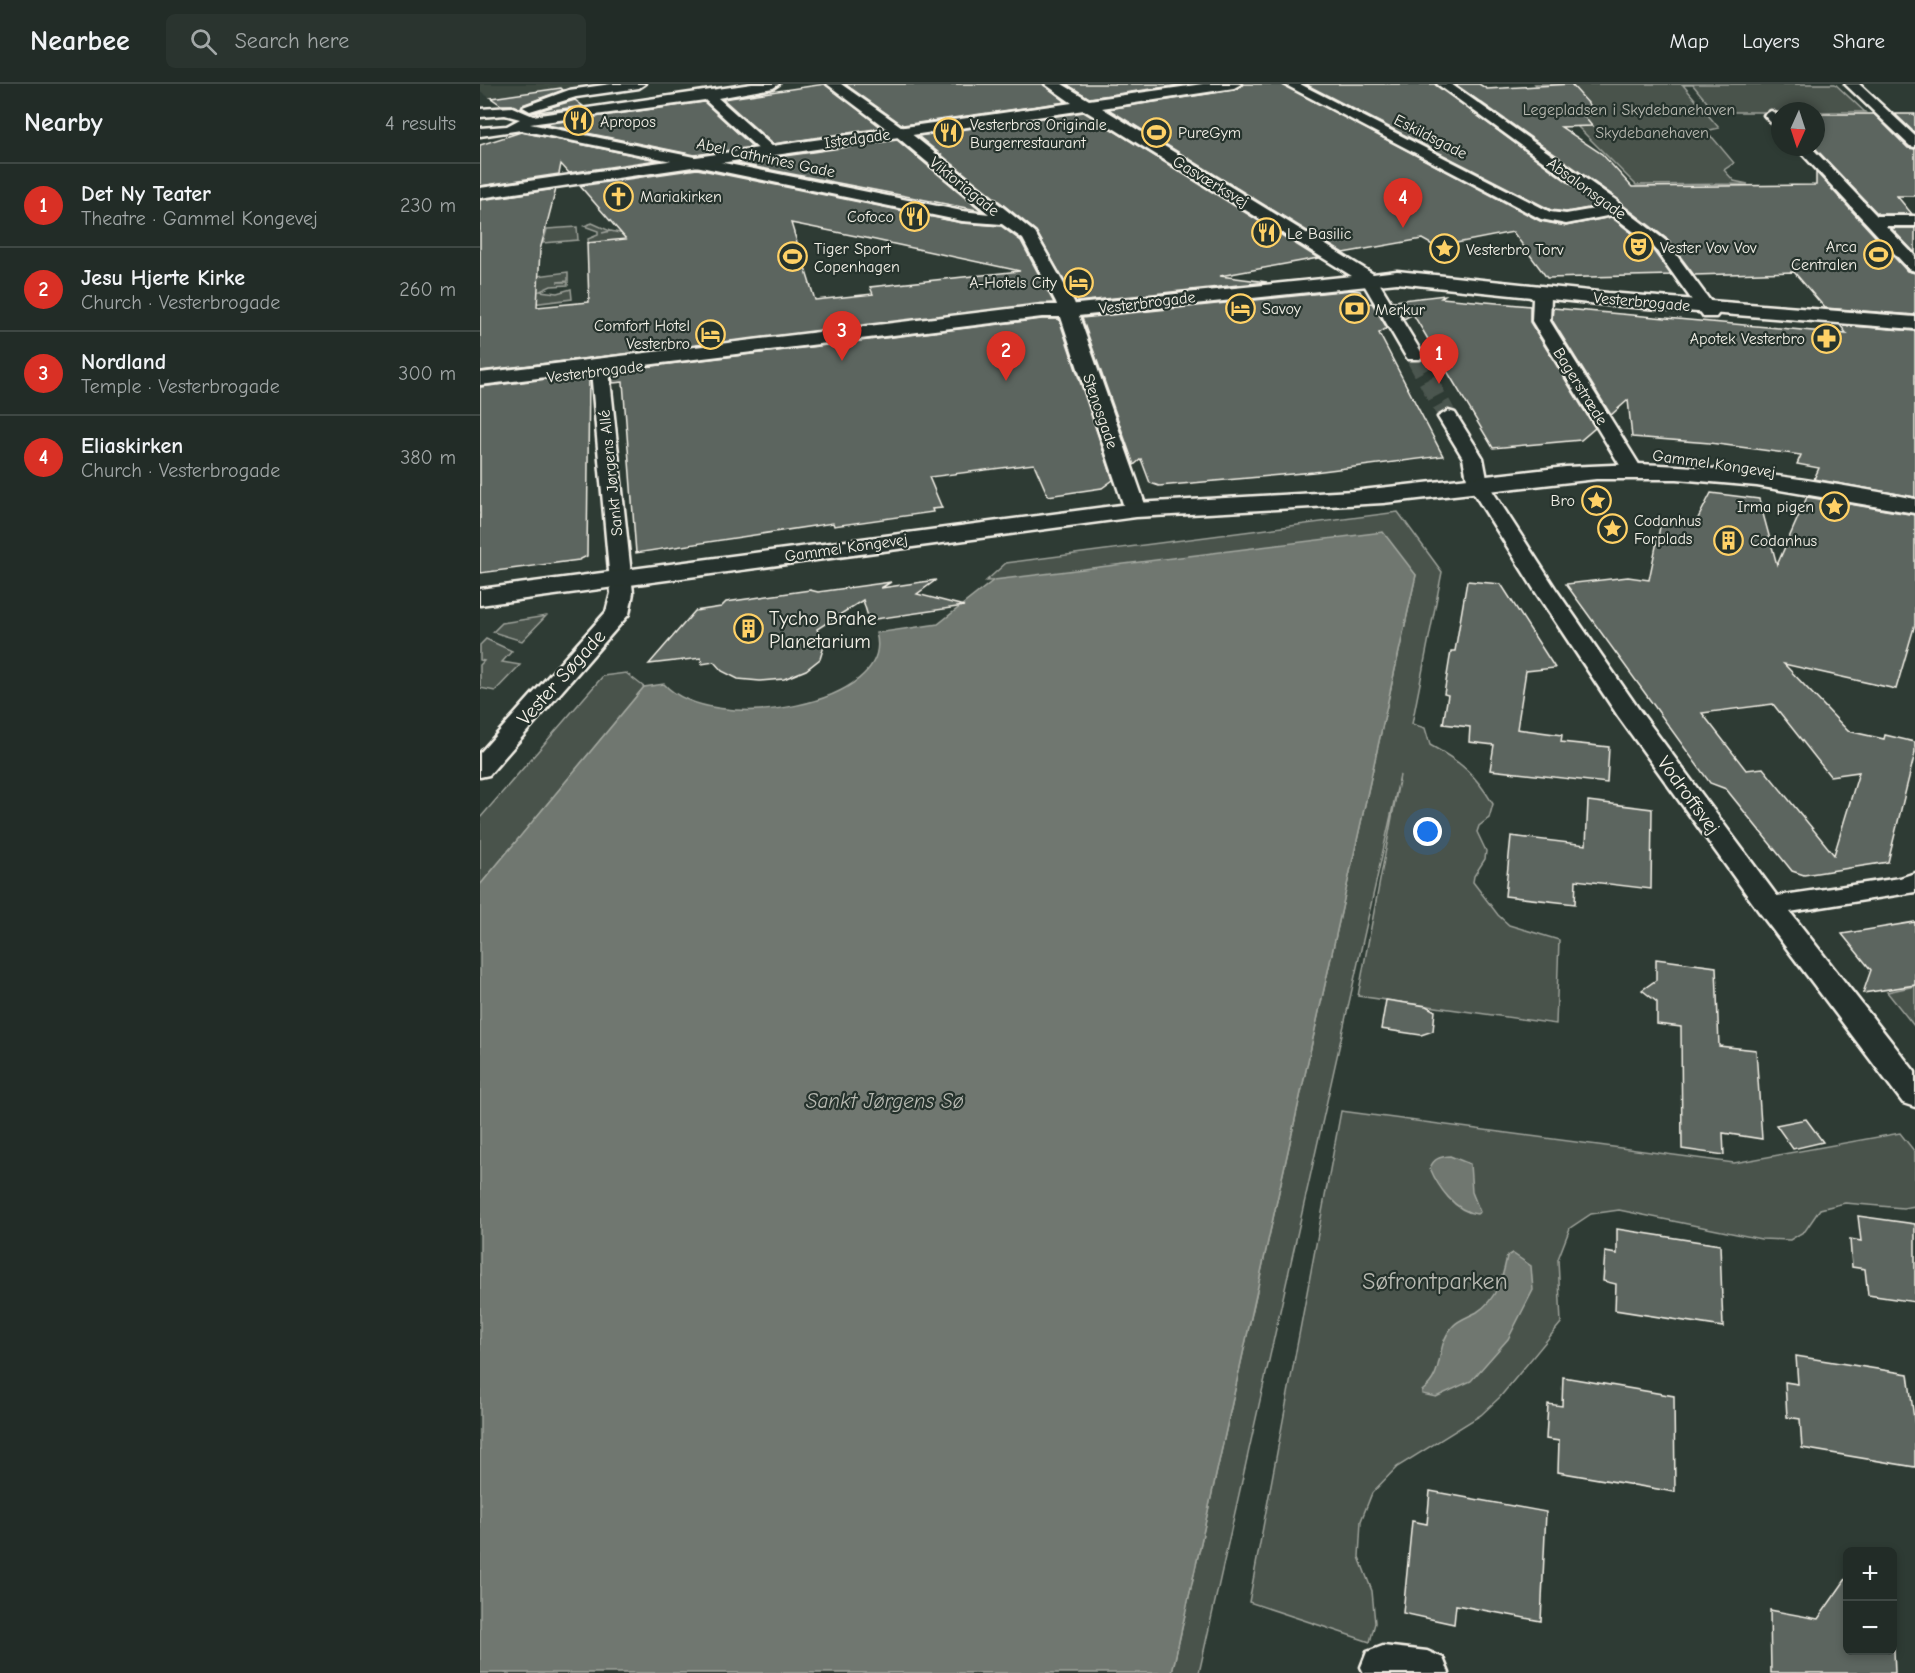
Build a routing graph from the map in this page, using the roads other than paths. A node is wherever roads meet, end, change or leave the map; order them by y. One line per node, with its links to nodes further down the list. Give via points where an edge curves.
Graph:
1 (639, 84): 12 (street, via 567,95)
2 (773, 84): 9 (street)
3 (833, 84): 14 (street, Viktoriagade)
4 (1052, 84): 10 (street, Gasværksvej)
5 (1234, 84): 10 (street, Istedgade)
6 (1290, 84): 20 (street, Eskildsgade, via 1540,213 1557,219)
7 (1443, 84): 20 (street, Absalonsgade, via 1612,204)
8 (1851, 84): 15 (street)
9 (708, 96): 12 (street); 16 (street)
10 (1085, 105): 14 (street, Istedgade); 25 (street, Gasværksvej)
11 (483, 110): 12 (street)
12 (521, 119): 13 (street); 18 (street, Abel Cathrines Gade)
13 (480, 132)
14 (900, 132): 16 (street, Istedgade); 21 (street, Viktoriagade)
15 (1915, 143)
16 (769, 151): 18 (street, Istedgade)
17 (1812, 156): 22 (street)
18 (697, 161): 19 (street, Istedgade); 21 (street, Abel Cathrines Gade, via 962,216)
19 (480, 193)
20 (1615, 210): 27 (street, Absalonsgade, via 1660,244)
21 (1006, 220): 28 (street, Viktoriagade, via 1029,236)
22 (1875, 221): 23 (street); 24 (street)
23 (1915, 221)
24 (1915, 266)
25 (1370, 281): 26 (street, Vesterbrogade); 28 (street, Vesterbrogade); 31 (street)
26 (1535, 294): 27 (street, Vesterbrogade); 36 (street, Bagerstræde, via 1541,321)
27 (1709, 309): 29 (street, Vesterbrogade); 30 (street, Vesterbrogade)
28 (1068, 311): 32 (street, Vesterbrogade, via 1047,318); 33 (street, Vesterbrogade); 40 (street, Stenosgade)
29 (1915, 323)
30 (1915, 330)
31 (1414, 355)
32 (600, 370): 34 (street, Vesterbrogade); 41 (street, Sankt Jørgens Allé)
33 (480, 379)
34 (480, 385)
35 (1448, 417): 37 (street)
36 (1628, 462): 37 (street, Gammel Kongevej, via 1581,473); 38 (street, Gammel Kongevej, via 1701,457); 39 (street, Gammel Kongevej, via 1754,477)
37 (1477, 475): 40 (street, Gammel Kongevej, via 1353,498); 45 (street, Vodroffsvej, via 1546,591 1631,716)
38 (1915, 496)
39 (1915, 506)
40 (1136, 510): 41 (street, Gammel Kongevej)
41 (621, 577): 42 (street, Gammel Kongevej); 43 (street, Vester Søgade, via 617,614)
42 (480, 597)
43 (480, 769)
44 (1915, 882): 45 (street)
45 (1770, 906): 46 (street, Vodroffsvej)
46 (1915, 1095)
47 (1383, 1667): 48 (street)
48 (1427, 1673)

